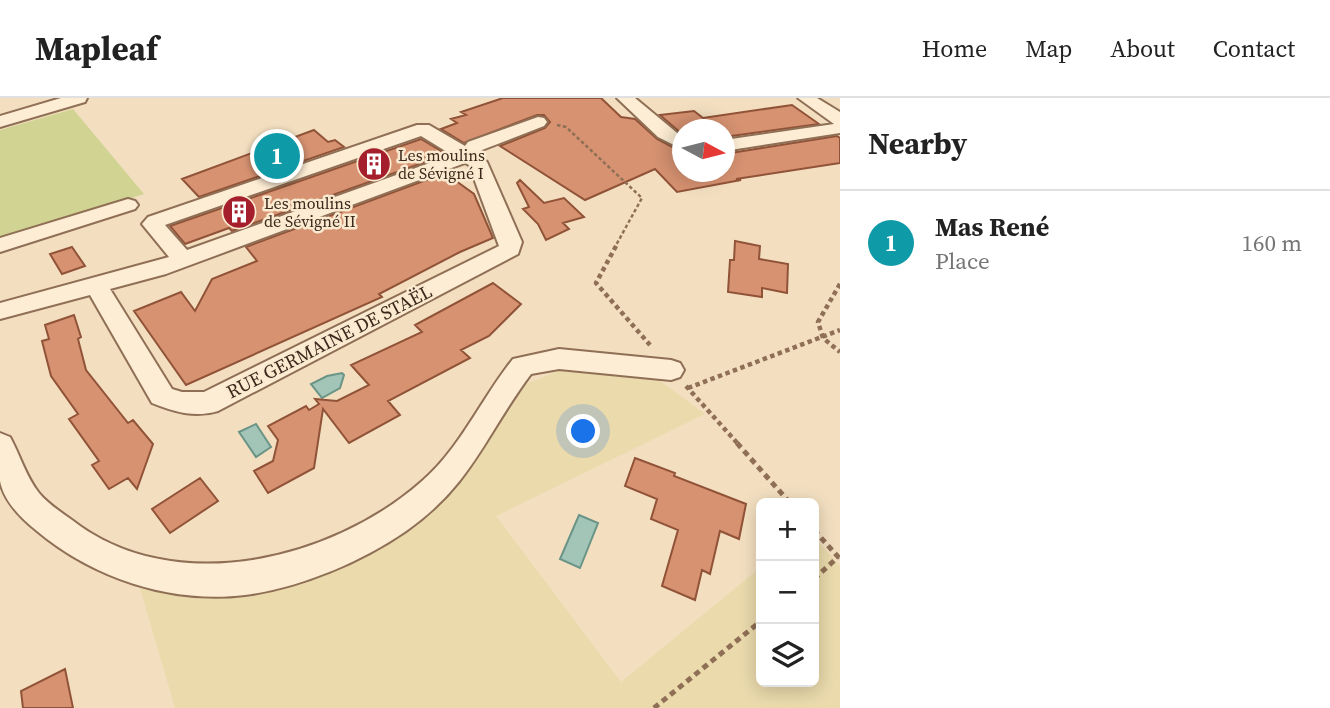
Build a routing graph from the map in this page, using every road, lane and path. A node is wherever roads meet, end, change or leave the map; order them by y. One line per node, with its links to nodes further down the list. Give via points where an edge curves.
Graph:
1 (79, 98): 5 (street)
2 (625, 98): 8 (street)
3 (806, 98): 4 (street)
4 (840, 120)
5 (0, 122)
6 (538, 122): 10 (street, via 475,146); 20 (path, via 566,127 642,198 596,283)
7 (840, 128): 9 (street)
8 (672, 138)
9 (735, 144)
10 (466, 156): 13 (street); 13 (street, via 423,129 155,221); 15 (street, RUE GERMAINE DE STAËL, via 477,162 512,242 510,249 208,403 181,403 162,396)
11 (128, 205): 12 (street)
12 (0, 244)
13 (183, 260): 15 (street)
14 (840, 284): 18 (path, via 818,322)
15 (97, 287): 16 (street)
16 (0, 311)
17 (840, 330): 18 (path)
18 (823, 338): 19 (path); 20 (path)
19 (840, 352)
20 (680, 379): 21 (street, via 559,359 522,366 501,391 463,455 435,489 396,521 304,564 252,578 148,573 99,556 29,504); 22 (path)
21 (0, 445)
22 (786, 498)
23 (819, 536): 24 (path)
24 (839, 558): 25 (path)
25 (819, 575)
26 (757, 624): 27 (path)
27 (654, 708)

